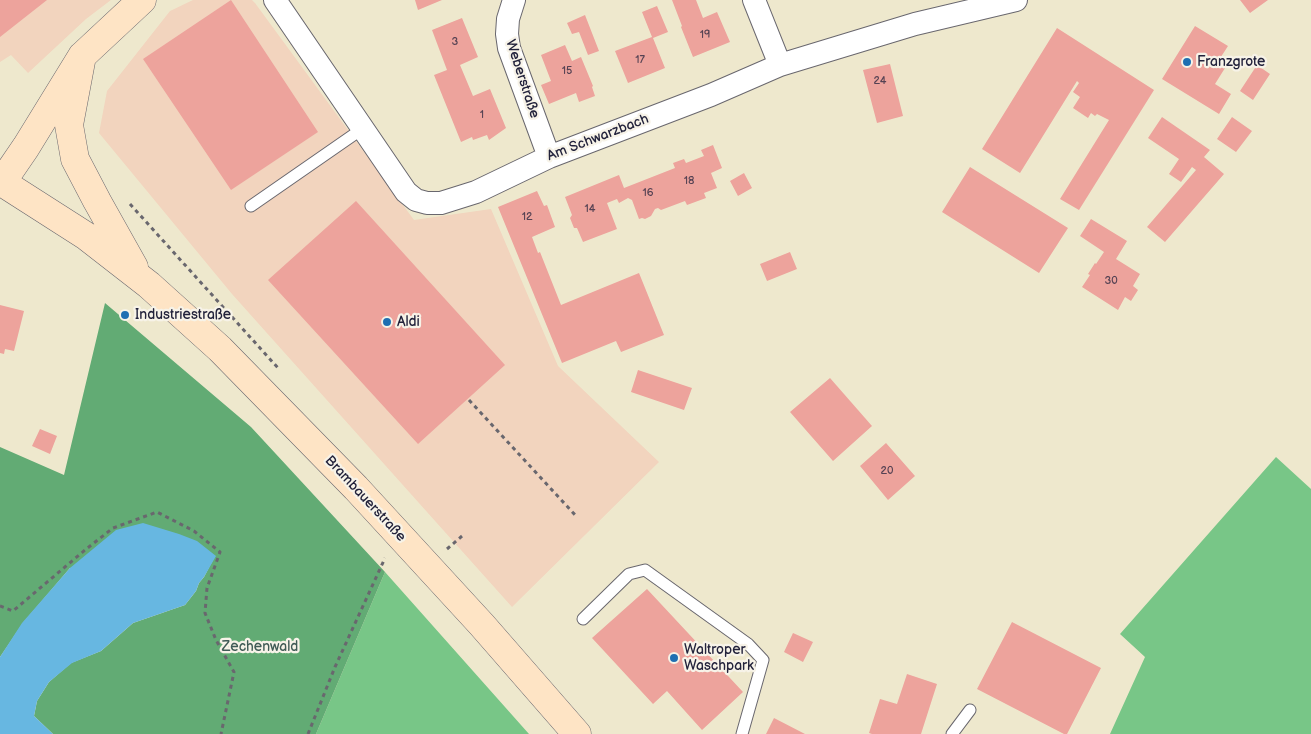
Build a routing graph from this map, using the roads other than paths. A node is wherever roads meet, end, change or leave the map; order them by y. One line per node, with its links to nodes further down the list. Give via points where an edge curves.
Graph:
1 (142, 0): 6 (main road)
2 (275, 0): 8 (street, Am Schwarzbach)
3 (514, 0): 9 (street, Weberstraße, via 508,19 509,48)
4 (754, 0): 7 (street)
5 (1016, 0): 7 (street, Am Schwarzbach, via 915,24)
6 (82, 56): 10 (main road); 12 (main road, Brambauerstraße, via 69,125 75,159)
7 (780, 65): 9 (street, Am Schwarzbach)
8 (362, 128): 9 (street, Am Schwarzbach, via 406,192 427,203 441,203 476,192); 11 (lane)
9 (549, 157)
10 (1, 183): 12 (main road, Brambauerstraße, via 86,236)
11 (250, 206)
12 (140, 278): 15 (main road, Brambauerstraße, via 220,349 356,488)
13 (583, 619): 16 (lane, via 629,574 645,570 740,638 763,660)
14 (970, 710): 17 (lane)
15 (577, 734)
16 (742, 734)
17 (952, 734)

